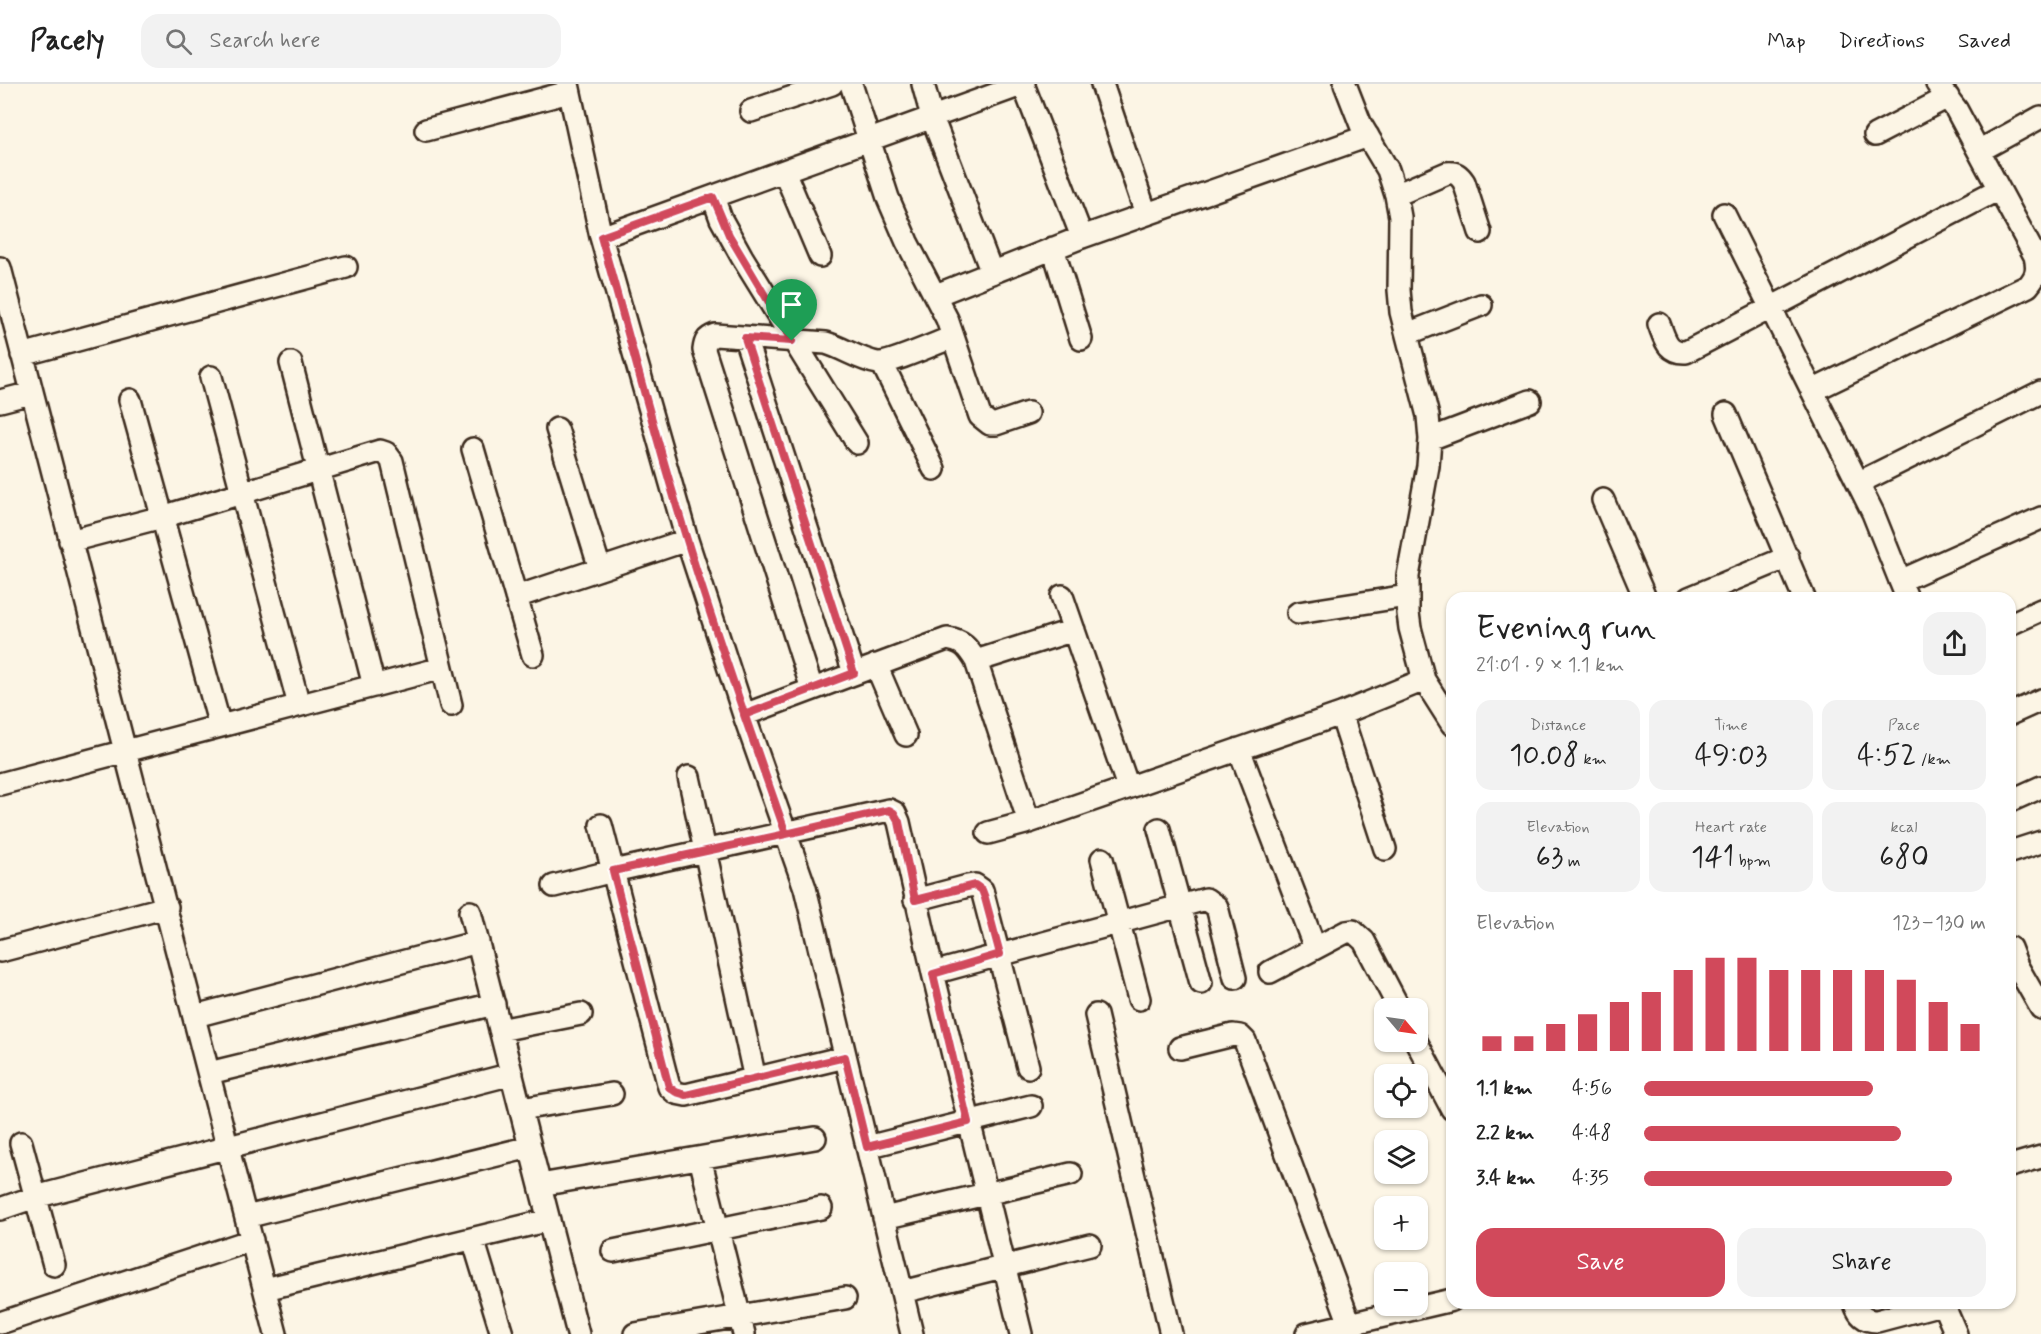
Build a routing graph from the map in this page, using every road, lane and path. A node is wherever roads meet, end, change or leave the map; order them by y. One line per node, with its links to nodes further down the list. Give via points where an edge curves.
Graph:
1 (832, 84): 9 (street)
2 (851, 84): 15 (street)
3 (923, 84): 10 (street)
4 (1023, 84): 10 (street); 25 (street)
5 (1102, 84): 21 (street)
6 (1345, 84): 14 (street)
7 (569, 88): 12 (street); 24 (street)
8 (1943, 90): 13 (street); 16 (street)
9 (751, 111)
10 (932, 117): 15 (street); 30 (street)
11 (2041, 117): 16 (street)
12 (426, 129)
13 (1875, 135)
14 (1368, 136): 19 (street, via 1388,170); 21 (street)
15 (868, 141): 17 (street); 31 (street, via 897,221)
16 (1979, 151): 18 (street)
17 (784, 171): 20 (street); 27 (street)
18 (1999, 189): 33 (street); 44 (street, via 2035,256 2036,278 2028,286)
19 (1396, 195): 23 (street, via 1454,172 1464,182); 35 (street, via 1400,217 1399,290)
20 (713, 197): 24 (street); 39 (street, via 729,235)
21 (1146, 214): 25 (street)
22 (1724, 214): 33 (street)
23 (1480, 232)
24 (601, 237): 63 (street)
25 (1082, 237): 26 (street)
26 (1053, 248): 30 (street); 38 (street)
27 (820, 256)
28 (346, 267): 40 (street)
29 (0, 268): 40 (street)
30 (992, 273): 31 (street)
31 (936, 295): 36 (street)
32 (1481, 305): 35 (street)
33 (1771, 307): 34 (street, via 1686,352 1667,345); 44 (street)
34 (1659, 324)
35 (1407, 334): 53 (street)
36 (953, 337): 42 (street); 50 (street, via 984,422 996,424)
37 (745, 338): 39 (street); 82 (street); 85 (street, via 715,335 709,337 704,350)
38 (1082, 339)
39 (792, 341): 42 (street, via 826,342); 54 (street)
40 (22, 356): 46 (street)
41 (291, 363): 56 (street)
42 (882, 363): 57 (street)
43 (211, 377): 59 (street)
44 (1812, 391): 58 (street)
45 (2041, 392): 58 (street)
46 (31, 393): 48 (street); 64 (street)
47 (130, 400): 61 (street)
48 (0, 401)
49 (1530, 401): 53 (street)
50 (1028, 413)
51 (1726, 414): 65 (street)
52 (556, 429): 66 (street)
53 (1430, 439): 72 (street)
54 (857, 443)
55 (473, 449): 73 (street)
56 (318, 470): 59 (street); 81 (street, via 380,451 392,461); 84 (street)
57 (934, 470)
58 (1858, 483): 67 (street)
59 (243, 491): 61 (street); 88 (street)
60 (1603, 500): 68 (street)
61 (162, 517): 64 (street); 93 (street)
62 (2041, 518): 67 (street)
63 (687, 540): 66 (street); 92 (street)
64 (70, 541): 96 (street)
65 (1788, 557): 69 (street); 70 (street)
66 (600, 569): 73 (street)
67 (1903, 590)
68 (1642, 592)
69 (1711, 592)
70 (1802, 592)
71 (1062, 596): 77 (street)
72 (1407, 596): 75 (street); 83 (street, via 1410,628)
73 (516, 597): 78 (street)
74 (2041, 610): 76 (street)
75 (1298, 613)
76 (2016, 621)
77 (1074, 630): 79 (street); 99 (street)
78 (532, 655)
79 (976, 661): 80 (street, via 966,645 947,639); 102 (street)
80 (876, 665): 82 (street); 94 (street)
81 (442, 668): 84 (street); 89 (street)
82 (854, 673): 85 (street)
83 (1424, 680): 87 (street); 91 (street)
84 (374, 686): 88 (street)
85 (812, 689): 92 (street)
86 (2041, 700): 90 (street)
87 (1445, 701)
88 (298, 705): 93 (street)
89 (451, 705)
90 (2016, 711)
91 (1341, 714): 95 (street); 108 (street)
92 (744, 715): 106 (street)
93 (220, 726): 96 (street)
94 (906, 735)
95 (1239, 749): 99 (street); 120 (street)
96 (126, 751): 98 (street); 116 (street)
97 (689, 777): 110 (street)
98 (0, 784)
99 (1128, 787): 102 (street)
100 (2041, 787): 101 (street)
101 (2016, 798)
102 (1029, 822): 105 (street)
103 (601, 825): 112 (street)
104 (1159, 829): 115 (street)
105 (988, 833)
106 (786, 834): 110 (street); 114 (street, via 889,810 899,822); 139 (street, via 805,888)
107 (2041, 842): 109 (street)
108 (1385, 849)
109 (2016, 850)
110 (706, 852): 112 (street); 143 (street)
111 (1102, 859): 118 (street)
112 (613, 871): 113 (street); 143 (street, via 669,1087 686,1095)
113 (554, 886)
114 (915, 900): 122 (street, via 975,885 985,898); 125 (street)
115 (1180, 906): 118 (street); 126 (street, via 1206,899 1217,907); 127 (street)
116 (167, 907): 121 (street); 135 (street)
117 (470, 912): 119 (street)
118 (1118, 923): 122 (street); 130 (street)
119 (478, 942): 131 (street); 135 (street)
120 (1315, 948): 124 (street); 129 (street, via 1346,932 1359,935)
121 (0, 951)
122 (1000, 954): 125 (street); 140 (street)
123 (2016, 963): 128 (street)
124 (1270, 972)
125 (933, 974): 148 (street)
126 (1235, 978)
127 (1201, 983)
128 (2035, 984): 132 (street)
129 (1394, 998)
130 (1139, 999)
131 (494, 1004): 136 (street); 141 (street)
132 (2041, 1008)
133 (581, 1014): 136 (street)
134 (1096, 1015): 189 (street)
135 (195, 1016): 141 (street)
136 (500, 1030): 142 (street)
137 (1180, 1048): 181 (street, via 1233,1035 1245,1041)
138 (1422, 1052): 145 (street)
139 (845, 1057): 143 (street); 153 (street)
140 (1028, 1066)
141 (209, 1073): 151 (street)
142 (512, 1074): 147 (street); 151 (street)
143 (755, 1079)
144 (612, 1094): 147 (street)
145 (1446, 1098)
146 (1031, 1106): 148 (street)
147 (521, 1109): 152 (street)
148 (968, 1122): 153 (street); 159 (street)
149 (815, 1138): 155 (street)
150 (21, 1143): 160 (street)
151 (228, 1147): 160 (street); 163 (street)
152 (530, 1147): 158 (street); 163 (street)
153 (867, 1147): 164 (street)
154 (2041, 1157): 156 (street)
155 (700, 1158): 158 (street); 166 (street)
156 (2016, 1164)
157 (1071, 1174): 159 (street)
158 (540, 1185): 165 (street)
159 (986, 1194): 164 (street); 172 (street)
160 (35, 1197): 162 (street); 171 (street)
161 (821, 1208): 166 (street)
162 (0, 1209)
163 (246, 1217): 168 (street)
164 (884, 1218): 174 (street)
165 (549, 1220): 167 (street); 185 (street)
166 (718, 1229): 170 (street); 182 (street)
167 (473, 1239): 173 (street); 184 (street)
168 (252, 1240): 173 (street); 180 (street)
169 (1090, 1245): 172 (street)
170 (613, 1251)
171 (54, 1265)
172 (1004, 1266): 174 (street); 188 (street)
173 (265, 1289): 183 (street)
174 (902, 1292): 187 (street)
175 (846, 1298): 182 (street)
176 (1446, 1301): 181 (street)
177 (1858, 1309): 178 (street, via 1862,1317 1877,1321)
178 (1923, 1309)
179 (1944, 1309): 191 (street)
180 (0, 1323)
181 (1350, 1324): 190 (street)
182 (742, 1325): 186 (street)
183 (276, 1334)
184 (502, 1334)
185 (578, 1334)
186 (635, 1334)
187 (912, 1334)
188 (1022, 1334)
189 (1171, 1334)
190 (1307, 1334)
191 (1956, 1334)

